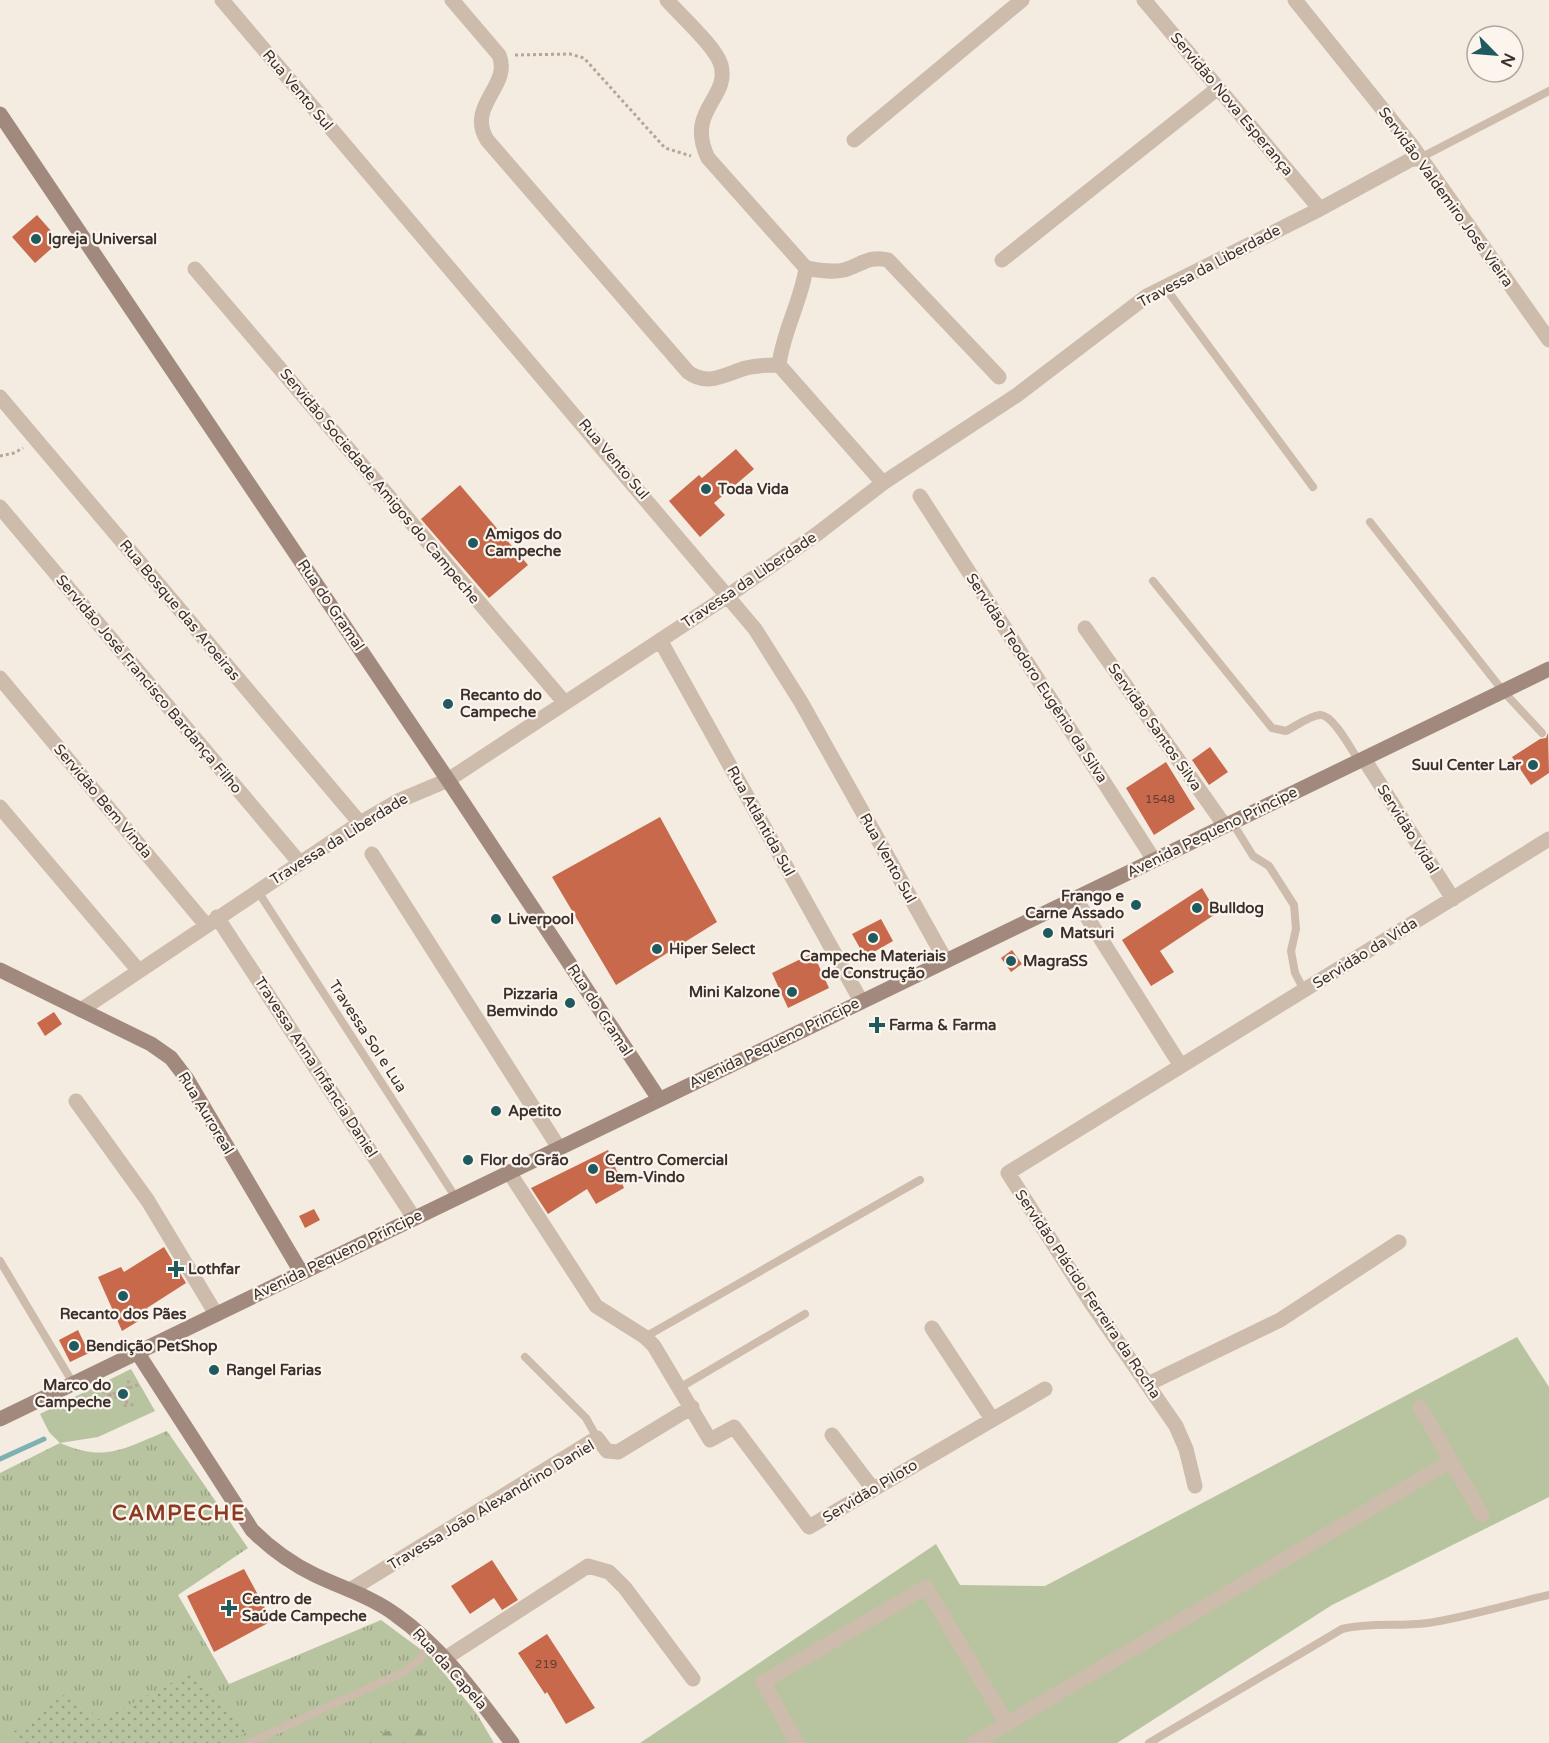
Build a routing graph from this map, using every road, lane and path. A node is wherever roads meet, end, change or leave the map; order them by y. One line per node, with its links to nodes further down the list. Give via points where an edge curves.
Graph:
1 (222, 0): 31 (street, Rua Vento Sul)
2 (452, 0): 7 (street)
3 (667, 0): 12 (street, via 721,64 721,78 699,131)
4 (1022, 0): 11 (street)
5 (1144, 0): 8 (street, Servidão Nova Esperança)
6 (1295, 0): 13 (street, Servidão Valdemiro José Vieira)
7 (500, 55): 12 (path, via 570,54 584,58 665,148 680,155); 20 (street, via 501,73 484,107 482,131 688,372 697,379 709,380 748,367)
8 (1218, 88): 14 (street, Servidão Nova Esperança); 15 (street)
9 (1549, 92): 13 (lane)
10 (0, 114): 40 (main road, Rua do Gramal)
11 (854, 140)
12 (708, 158): 16 (street)
13 (1420, 158): 14 (street, Travessa da Liberdade); 19 (street, Servidão Valdemiro José Vieira)
14 (1320, 209): 18 (street, Travessa da Liberdade)
15 (1002, 260)
16 (806, 268): 20 (street); 21 (street, via 829,271 845,269 868,258 888,260)
17 (195, 269): 37 (street, Servidão Sociedade Amigos do Campeche)
18 (1164, 286): 25 (street, Travessa da Liberdade, via 1017,396); 26 (lane)
19 (1549, 340)
20 (779, 365): 25 (street)
21 (999, 377)
22 (0, 397): 23 (street, Rua Bosque das Aroeiras)
23 (35, 438): 24 (path, via 14,453); 42 (street, Rua Bosque das Aroeiras)
24 (0, 456)
25 (883, 483): 31 (street, Travessa da Liberdade)
26 (1313, 487)
27 (920, 495): 46 (street, Servidão Teodoro Eugênio da Silva)
28 (0, 507): 47 (street, Servidão José Francisco Bardança Filho)
29 (1370, 522): 36 (lane)
30 (1153, 581): 39 (lane, via 1272,728 1286,731 1317,715 1325,716)
31 (729, 595): 33 (street, Travessa da Liberdade); 52 (street, Rua Vento Sul, via 781,668)
32 (1085, 628): 43 (street, Servidão Santos Silva)
33 (660, 640): 37 (street, Travessa da Liberdade); 56 (street, Rua Atlântida Sul)
34 (1549, 669): 36 (main road, Avenida Pequeno Príncipe)
35 (0, 678): 51 (street, Servidão Bem Vinda)
36 (1503, 691): 38 (lane); 39 (main road, Avenida Pequeno Príncipe)
37 (565, 703): 40 (street, Travessa da Liberdade)
38 (1542, 733)
39 (1361, 760): 43 (main road, Avenida Pequeno Príncipe); 50 (street, Servidão Vidal)
40 (448, 780): 42 (street, Travessa da Liberdade, via 398,801); 59 (main road, Rua do Gramal)
41 (0, 807): 54 (street)
42 (360, 823): 47 (street, Travessa da Liberdade)
43 (1228, 824): 46 (main road, Avenida Pequeno Príncipe); 55 (lane, via 1253,856 1269,866 1294,905 1296,929 1291,951 1295,973)
44 (1549, 839): 50 (street, Servidão da Vida)
45 (372, 854): 61 (street)
46 (1154, 860): 49 (main road, Avenida Pequeno Príncipe)
47 (299, 862): 48 (street, Travessa da Liberdade)
48 (257, 890): 51 (street, Travessa da Liberdade); 64 (lane, Travessa Sol e Lua)
49 (1075, 898): 52 (main road, Avenida Pequeno Príncipe); 58 (street)
50 (1453, 899): 55 (street, Servidão da Vida)
51 (211, 921): 54 (street, Travessa da Liberdade); 65 (street, Travessa Anna Infância Daniel)
52 (946, 961): 56 (main road, Avenida Pequeno Príncipe)
53 (0, 970): 57 (main road, Rua Auroreal)
54 (139, 971): 57 (street, Travessa da Liberdade)
55 (1304, 990): 58 (street, Servidão da Vida)
56 (861, 1002): 59 (main road, Avenida Pequeno Príncipe)
57 (81, 1010): 68 (main road, Rua Auroreal, via 151,1044 179,1066)
58 (1181, 1066): 78 (street, Servidão Plácido Ferreira da Rocha, via 1008,1173)
59 (659, 1099): 61 (main road, Avenida Pequeno Príncipe)
60 (76, 1101): 69 (street, via 148,1201)
61 (558, 1148): 62 (main road, Avenida Pequeno Príncipe)
62 (509, 1172): 64 (main road, Avenida Pequeno Príncipe); 72 (street, Servidão Piloto, via 596,1306)
63 (920, 1180): 72 (lane)
64 (456, 1198): 65 (main road, Avenida Pequeno Príncipe)
65 (414, 1218): 68 (main road, Avenida Pequeno Príncipe)
66 (1399, 1242): 78 (street, via 1280,1320)
67 (0, 1261): 77 (lane)
68 (301, 1272): 69 (main road, Avenida Pequeno Príncipe)
69 (216, 1314): 73 (main road, Avenida Pequeno Príncipe)
70 (805, 1314): 80 (lane)
71 (932, 1328): 89 (street)
72 (645, 1337): 80 (street, Servidão Piloto)
73 (137, 1352): 77 (main road, Avenida Pequeno Príncipe); 96 (main road, Rua da Capela, via 252,1530 276,1553)
74 (525, 1357): 91 (lane, via 586,1418)
75 (129, 1379): 81 (path)
76 (145, 1382): 81 (path)
77 (73, 1383): 88 (main road, Avenida Pequeno Príncipe)
78 (1148, 1384): 93 (street, Servidão Plácido Ferreira da Rocha, via 1182,1437)
79 (90, 1385): 83 (path)
80 (681, 1388): 86 (street, Servidão Piloto)
81 (127, 1389): 83 (path); 84 (path)
82 (1045, 1389): 89 (street, Servidão Piloto)
83 (109, 1396): 84 (path)
84 (125, 1404): 85 (path)
85 (135, 1406)
86 (692, 1407): 91 (street, Travessa João Alexandrino Daniel, via 618,1452 607,1451); 94 (street, Servidão Piloto, via 710,1440 734,1427 809,1527)
87 (1420, 1407): 92 (street)
88 (0, 1419)
89 (992, 1419): 94 (street, Servidão Piloto)
90 (832, 1435): 94 (street)
91 (597, 1438): 96 (street, Travessa João Alexandrino Daniel)
92 (1451, 1461): 95 (street); 101 (street)
93 (1195, 1486)
94 (873, 1489)
95 (1482, 1515)
96 (350, 1590): 98 (main road, Rua da Capela, via 395,1614)
97 (1549, 1595): 106 (lane, via 1431,1623 1366,1623 1342,1629)
98 (430, 1643): 99 (main road, Rua da Capela); 102 (lane, via 406,1671)
99 (444, 1659): 100 (street, via 588,1566 609,1572 625,1588); 103 (main road, Rua da Capela)
100 (693, 1678)
101 (1007, 1724): 104 (street, via 926,1587 763,1682); 105 (street)
102 (249, 1743)
103 (512, 1743)
104 (797, 1743)
105 (974, 1743)
106 (1149, 1743)

